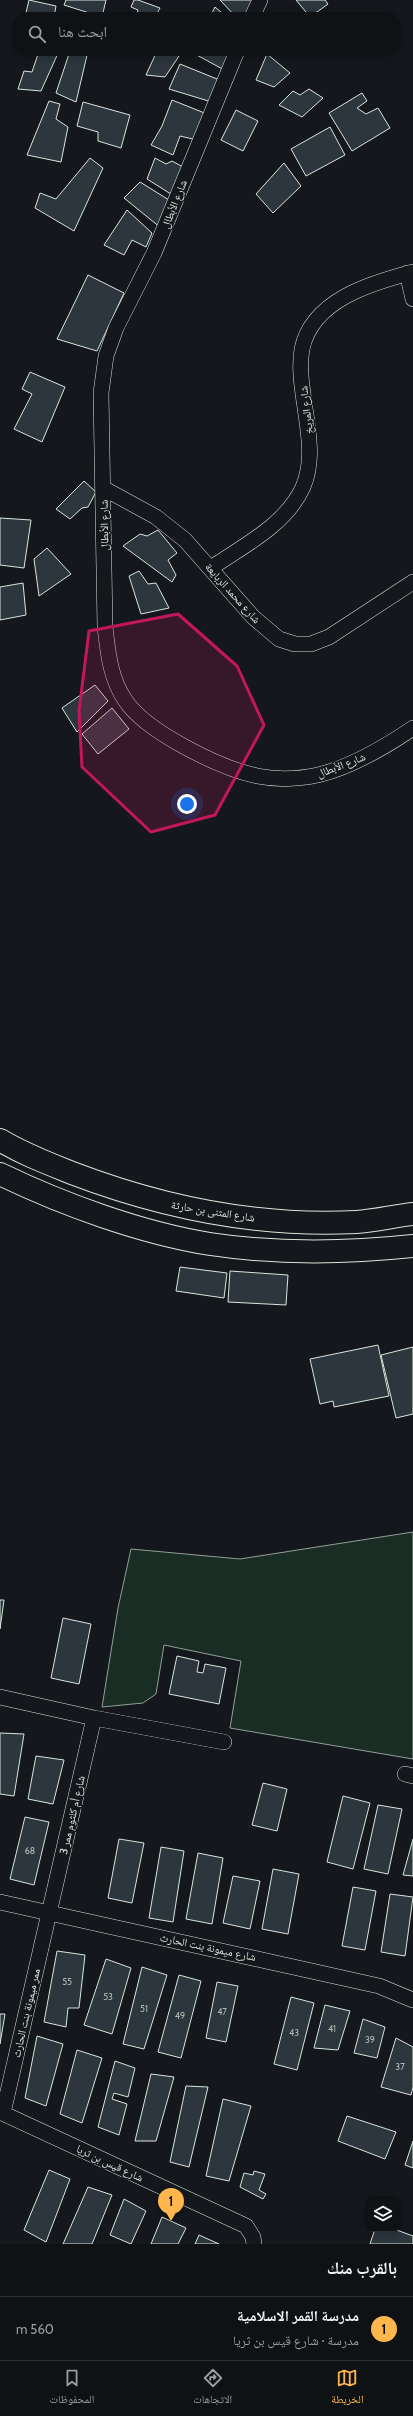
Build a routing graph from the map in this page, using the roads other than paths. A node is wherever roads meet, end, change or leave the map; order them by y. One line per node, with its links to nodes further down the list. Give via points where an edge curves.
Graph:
1 (260, 0): 2 (street)
2 (254, 12)
3 (235, 56): 6 (street, شارع الأبطال, via 154,253 116,328 106,356 101,393)
4 (410, 272): 5 (street); 7 (street, شارع المريخ, via 374,283 332,305 318,317 308,332 302,349 301,367 310,449 309,468 303,487 294,504 281,518)
5 (413, 299)
6 (103, 488): 7 (street, شارع محمد الربايعة, via 156,517 185,540); 9 (street, شارع الأبطال, via 105,627 108,656 114,679 125,700 142,720 175,741 224,765 257,776 288,779 319,775 356,760 387,746)
7 (211, 568): 8 (street, شارع محمد الربايعة, via 264,628 279,639 295,644 311,644 328,637)
8 (413, 582)
9 (413, 728)
10 (0, 1140): 12 (highway, شارع المثنى بن حارثة, via 23,1154 110,1187 179,1207 280,1221 356,1222)
11 (0, 1174): 13 (highway, via 31,1189 88,1210 171,1236 211,1244 285,1250 362,1251)
12 (413, 1214)
13 (413, 1246)
14 (0, 1697): 15 (street)
15 (94, 1718): 16 (street); 18 (street, شارع أم كلثوم ممر 3)
16 (224, 1742)
17 (0, 1902): 18 (street, شارع ميمونة بنت الحارث)
18 (49, 1912): 19 (street, شارع ميمونة بنت الحارث, via 379,1986); 20 (street, ممر ميمونة بنت الحارث)
19 (413, 2000)
20 (1, 2112): 21 (street, شارع قيس بن ثريا, via 246,2226)
21 (254, 2244)

